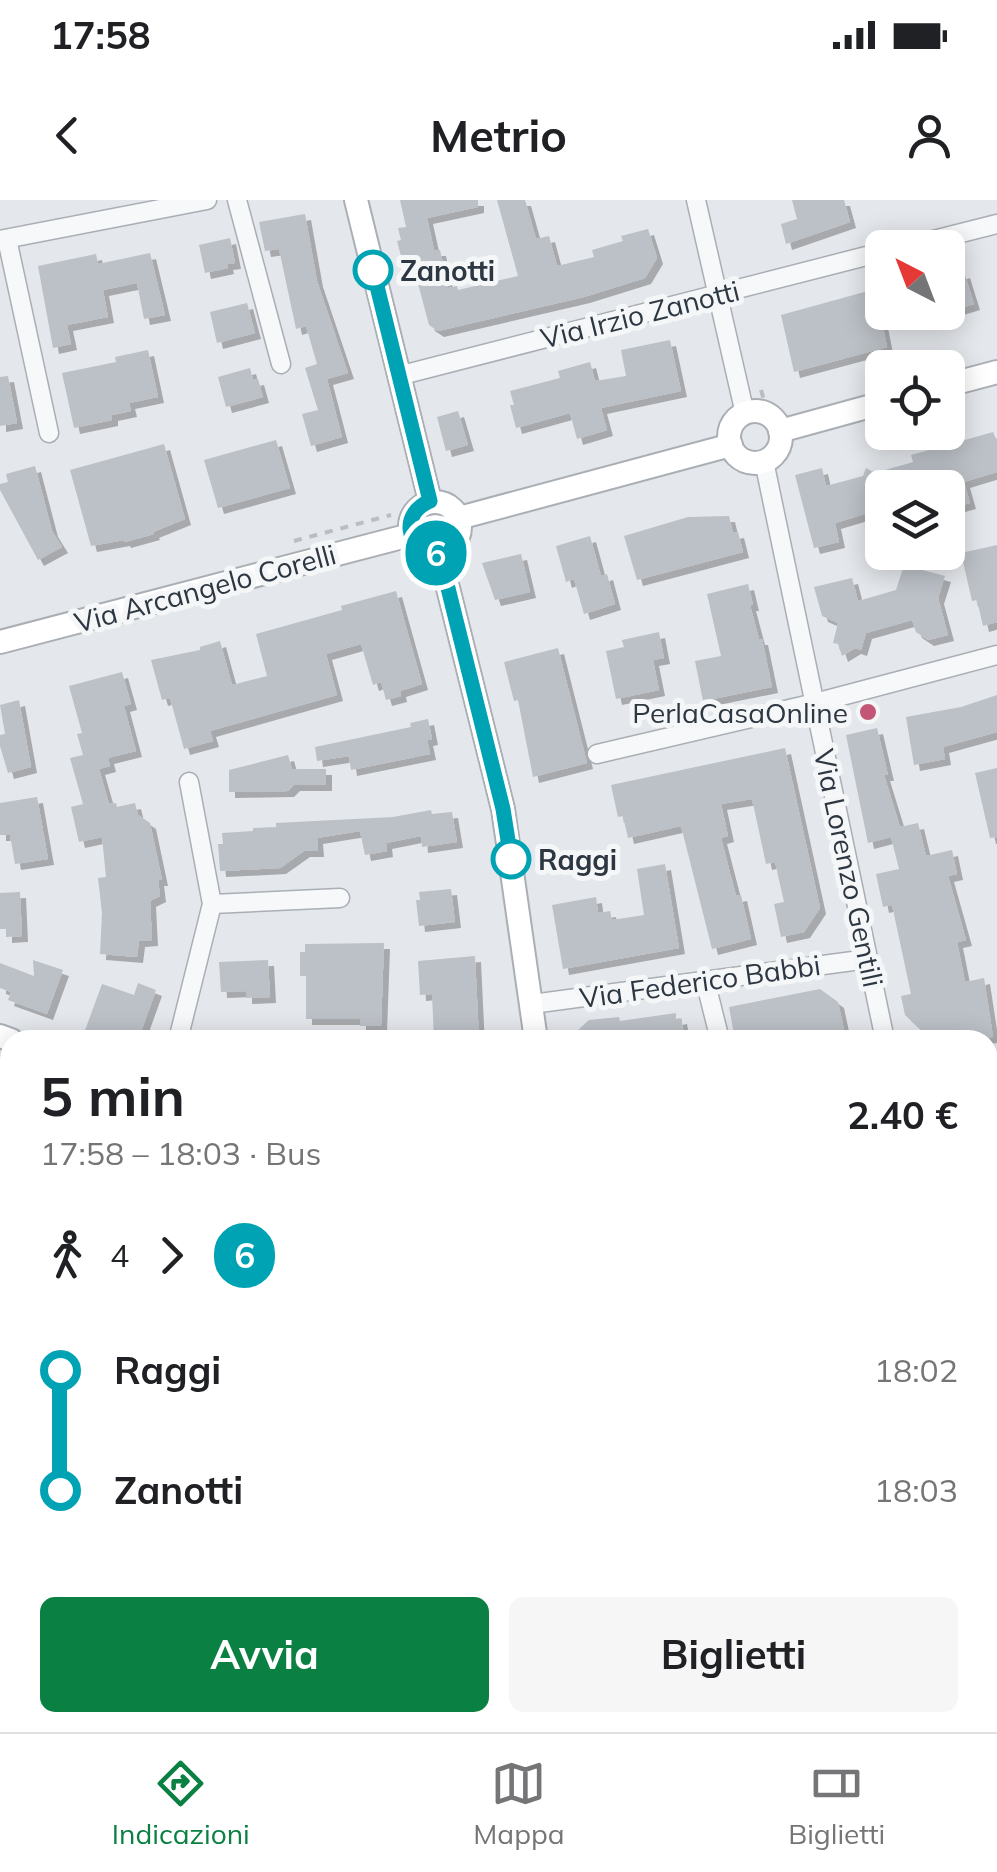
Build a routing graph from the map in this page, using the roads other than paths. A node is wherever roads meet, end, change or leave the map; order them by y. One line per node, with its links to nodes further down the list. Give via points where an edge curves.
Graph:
1 (207, 200): 5 (street)
2 (237, 200): 11 (street)
3 (356, 200): 13 (street)
4 (696, 200): 10 (street)
5 (138, 206): 8 (street)
6 (997, 224): 7 (street)
7 (965, 232)
8 (4, 239): 18 (street)
9 (865, 256): 10 (street, Via Irzio Zanotti)
10 (717, 294): 13 (street, Via Irzio Zanotti); 16 (street)
11 (281, 364)
12 (997, 372): 14 (street)
13 (398, 376): 21 (street)
14 (965, 380)
15 (865, 408): 17 (street)
16 (744, 414): 17 (street, via 768,415); 19 (street, via 730,430)
17 (780, 431): 20 (street, via 780,446)
18 (49, 433)
19 (731, 446): 20 (street, via 741,458); 22 (street)
20 (764, 462): 27 (street, Via Lorenzo Gentili)
21 (430, 501): 22 (street, via 451,506); 23 (street, via 411,518)
22 (459, 518): 24 (street, via 456,541)
23 (410, 535): 24 (street, via 420,548); 25 (street, Via Arcangelo Corelli)
24 (436, 552): 34 (street, via 503,809)
25 (0, 642)
26 (997, 655): 27 (street)
27 (815, 703): 28 (street); 32 (street, Via Lorenzo Gentili)
28 (597, 754)
29 (189, 782): 31 (street)
30 (340, 898): 31 (street)
31 (212, 904): 35 (street)
32 (868, 959): 33 (street, Via Federico Babbi); 38 (street, Via Lorenzo Gentili)
33 (705, 980): 34 (street, Via Federico Babbi); 37 (street)
34 (532, 1004): 36 (street)
35 (180, 1030)
36 (535, 1030)
37 (718, 1030)
38 (883, 1030)

